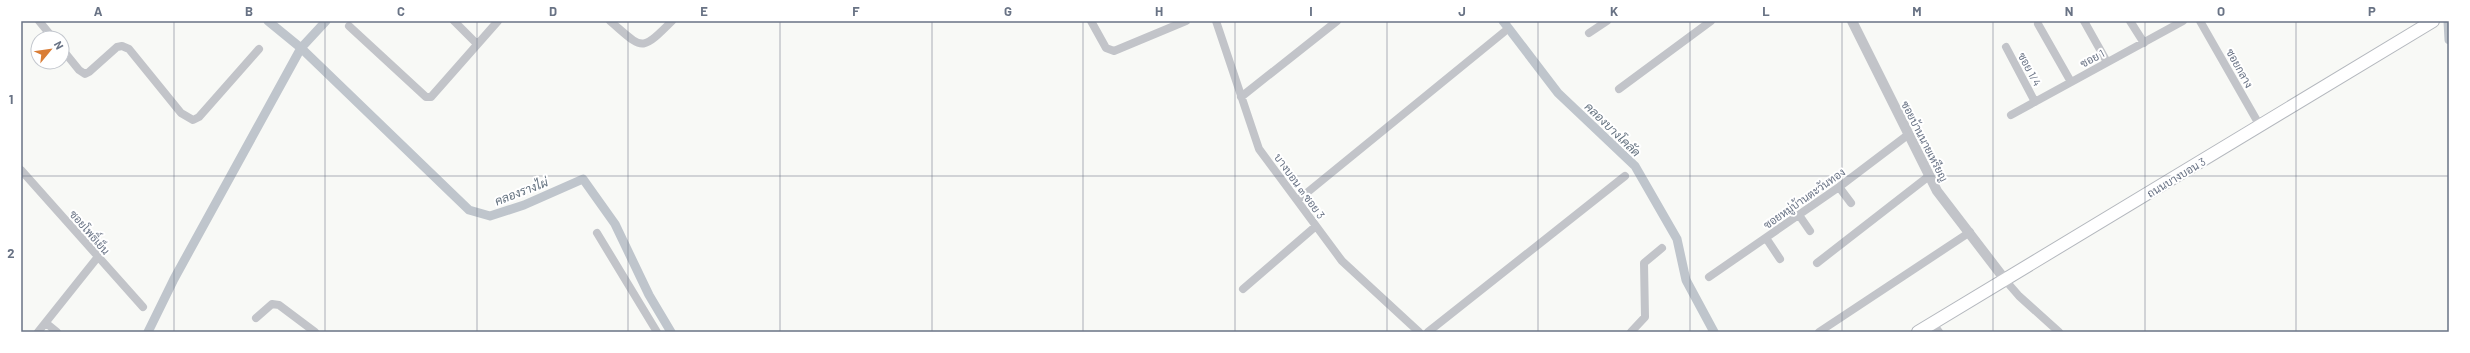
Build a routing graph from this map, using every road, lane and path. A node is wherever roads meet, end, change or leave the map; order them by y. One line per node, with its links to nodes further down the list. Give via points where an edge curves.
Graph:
1 (39, 21): 20 (street)
2 (454, 21): 23 (street)
3 (498, 21): 23 (street)
4 (610, 21): 5 (street, via 637,44 645,45)
5 (672, 21)
6 (1091, 21): 7 (street, via 1106,48 1114,51)
7 (1186, 21)
8 (1216, 21): 31 (street, บางบอน ๓ ซอย 3)
9 (1337, 21): 31 (street)
10 (1607, 21): 22 (street)
11 (1711, 21): 30 (street)
12 (1852, 21): 35 (street, ซอยบ้านนายเหรียญ)
13 (2084, 21): 28 (street)
14 (2130, 21): 24 (street)
15 (2183, 21): 24 (street, ซอย 1)
16 (2200, 21): 34 (street, ซอยกลาง)
17 (2433, 21): 34 (main road, ถนนบางบอน 3)
18 (2038, 24): 29 (street)
19 (349, 26): 23 (street, via 426,97 436,94)
20 (46, 30)
21 (1504, 32): 40 (street)
22 (1589, 33)
23 (477, 44)
24 (2144, 44): 28 (street, ซอย 1)
25 (2006, 47): 32 (street, ซอย 1/4)
26 (259, 49): 27 (street, via 199,117 193,120 181,113 129,49 117,47 85,74)
27 (70, 59)
28 (2107, 62): 29 (street, ซอย 1)
29 (2071, 82): 32 (street, ซอย 1)
30 (1619, 89)
31 (1241, 97): 40 (street, บางบอน ๓ ซอย 3, via 1256,143)
32 (2035, 102): 33 (street, ซอย 1)
33 (2011, 115)
34 (2260, 126): 53 (main road, ถนนบางบอน 3)
35 (1908, 134): 38 (street, ซอยบ้านนายเหรียญ); 39 (street, ซอยหมู่บ้านตะวันทอง)
36 (21, 170): 49 (street, ซอยโพธิ์เย็น)
37 (1625, 176): 65 (street)
38 (1929, 176): 45 (street, ซอยบ้านนายเหรียญ); 51 (street)
39 (1839, 187): 41 (street); 42 (street, ซอยหมู่บ้านตะวันทอง)
40 (1298, 200): 43 (street, บางบอน ๓ ซอย 3)
41 (1851, 203)
42 (1799, 215): 44 (street); 47 (street, ซอยหมู่บ้านตะวันทอง)
43 (1316, 226): 54 (street); 64 (street, บางบอน ๓ ซอย 3, via 1342,261)
44 (1810, 231)
45 (1970, 232): 53 (street, ซอยบ้านนายเหรียญ); 59 (street)
46 (596, 234): 63 (street)
47 (1766, 238): 50 (street); 52 (street, ซอยหมู่บ้านตะวันทอง)
48 (1662, 248): 66 (street, via 1644,263 1645,317)
49 (97, 258): 55 (street, ซอยโพธิ์เย็น); 57 (street)
50 (1780, 258)
51 (1817, 263)
52 (1709, 278)
53 (2006, 281): 58 (main road, ถนนบางบอน 3); 69 (street)
54 (1243, 288)
55 (143, 307)
56 (256, 318): 62 (street, via 272,304 279,305)
57 (46, 323): 60 (street); 61 (street)
58 (1936, 328): 68 (main road, ถนนบางบอน 3)
59 (1829, 329): 67 (street)
60 (38, 332)
61 (57, 332)
62 (315, 332)
63 (656, 332)
64 (1419, 332)
65 (1428, 332)
66 (1631, 332)
67 (1819, 332)
68 (1918, 332)
69 (2059, 332)

